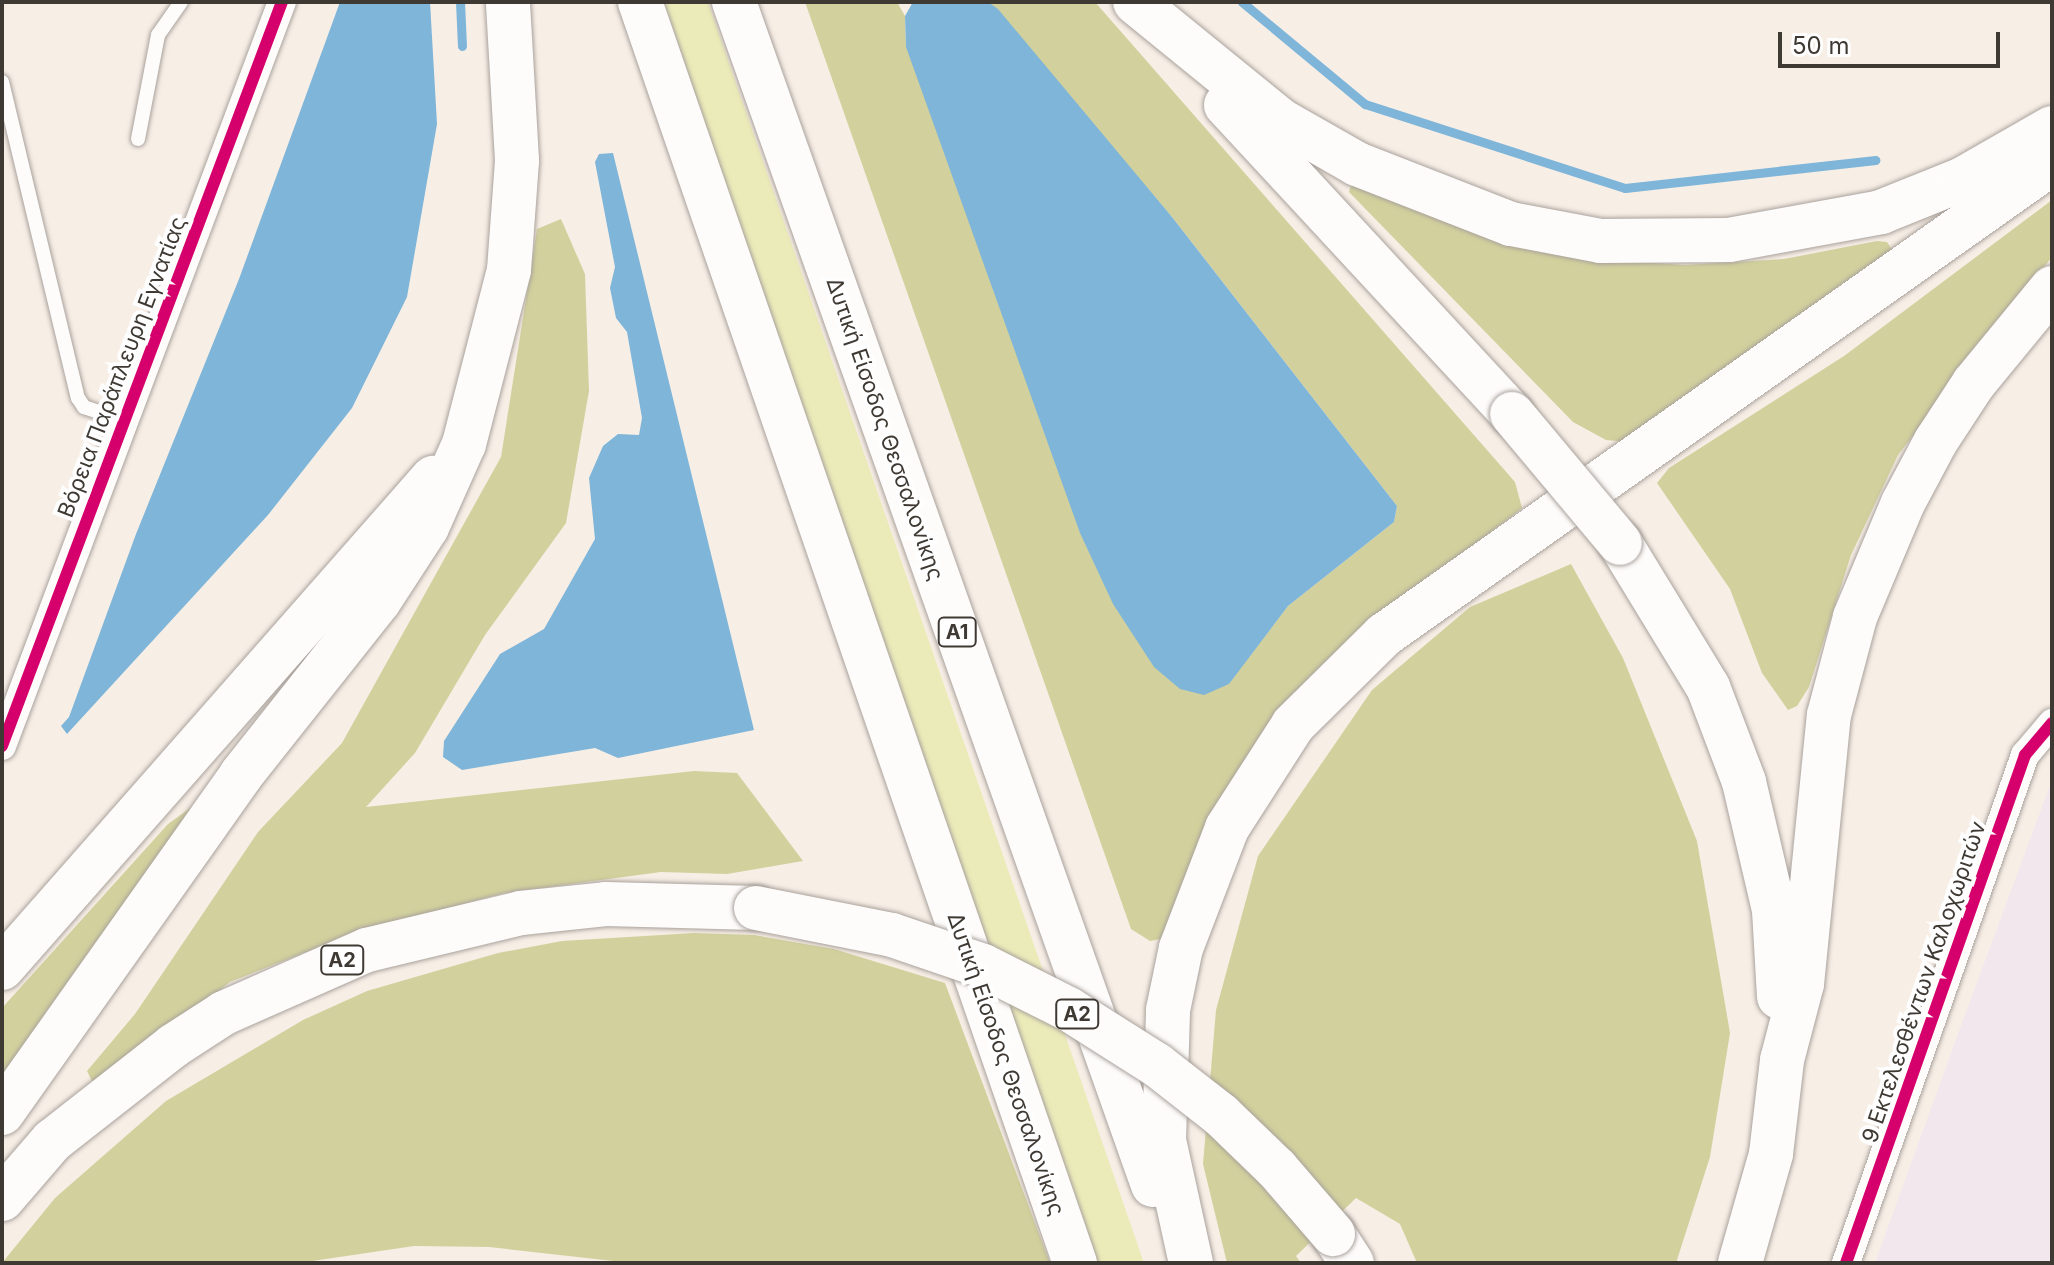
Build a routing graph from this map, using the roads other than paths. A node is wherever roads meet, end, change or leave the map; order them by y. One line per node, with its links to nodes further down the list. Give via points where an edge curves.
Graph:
1 (181, 2): 9 (lane, via 158,35)
2 (282, 2): 12 (street, Βόρεια Παράπλευρη Εγνατίας)
3 (508, 2): 13 (highway, via 517,160 509,270 487,372)
4 (640, 2): 21 (highway, Δυτική Είσοδος Θεσσαλονίκης)
5 (734, 2): 22 (highway, Δυτική Είσοδος Θεσσαλονίκης / Α1)
6 (1133, 2): 8 (highway, via 1280,120 1357,164 1511,224 1601,241 1729,240 1881,212 1963,179); 17 (highway, bridge, via 1512,414 1620,543 1708,687 1744,782 1774,910)
7 (2, 82): 12 (lane, via 78,398 84,407)
8 (2052, 128)
9 (138, 139)
10 (2052, 163): 23 (highway, via 1384,635 1293,725 1227,828 1181,948 1168,1010 1164,1140)
11 (2052, 288): 17 (highway, via 1974,383 1936,441 1903,503 1855,617 1829,715 1812,839 1802,984)
12 (123, 420): 15 (street, Βόρεια Παράπλευρη Εγνατίας)
13 (464, 444): 16 (highway); 18 (highway, via 427,527 379,601 241,775)
14 (2052, 723): 25 (street, 9 Εκτελεσθέντων Καλοχωριτών, via 2025,755)
15 (2, 746)
16 (2, 968)
17 (1782, 1060): 24 (highway, via 1771,1154)
18 (2, 1113)
19 (2, 1199): 20 (highway, Α2, bridge, via 52,1141 173,1046 224,1013 367,950 521,913 606,904 756,908 892,935 983,966 1070,1010 1157,1065 1221,1115 1277,1169)
20 (1343, 1248)
21 (1075, 1263)
22 (1180, 1263)
23 (1191, 1263)
24 (1740, 1263)
25 (1846, 1263)

